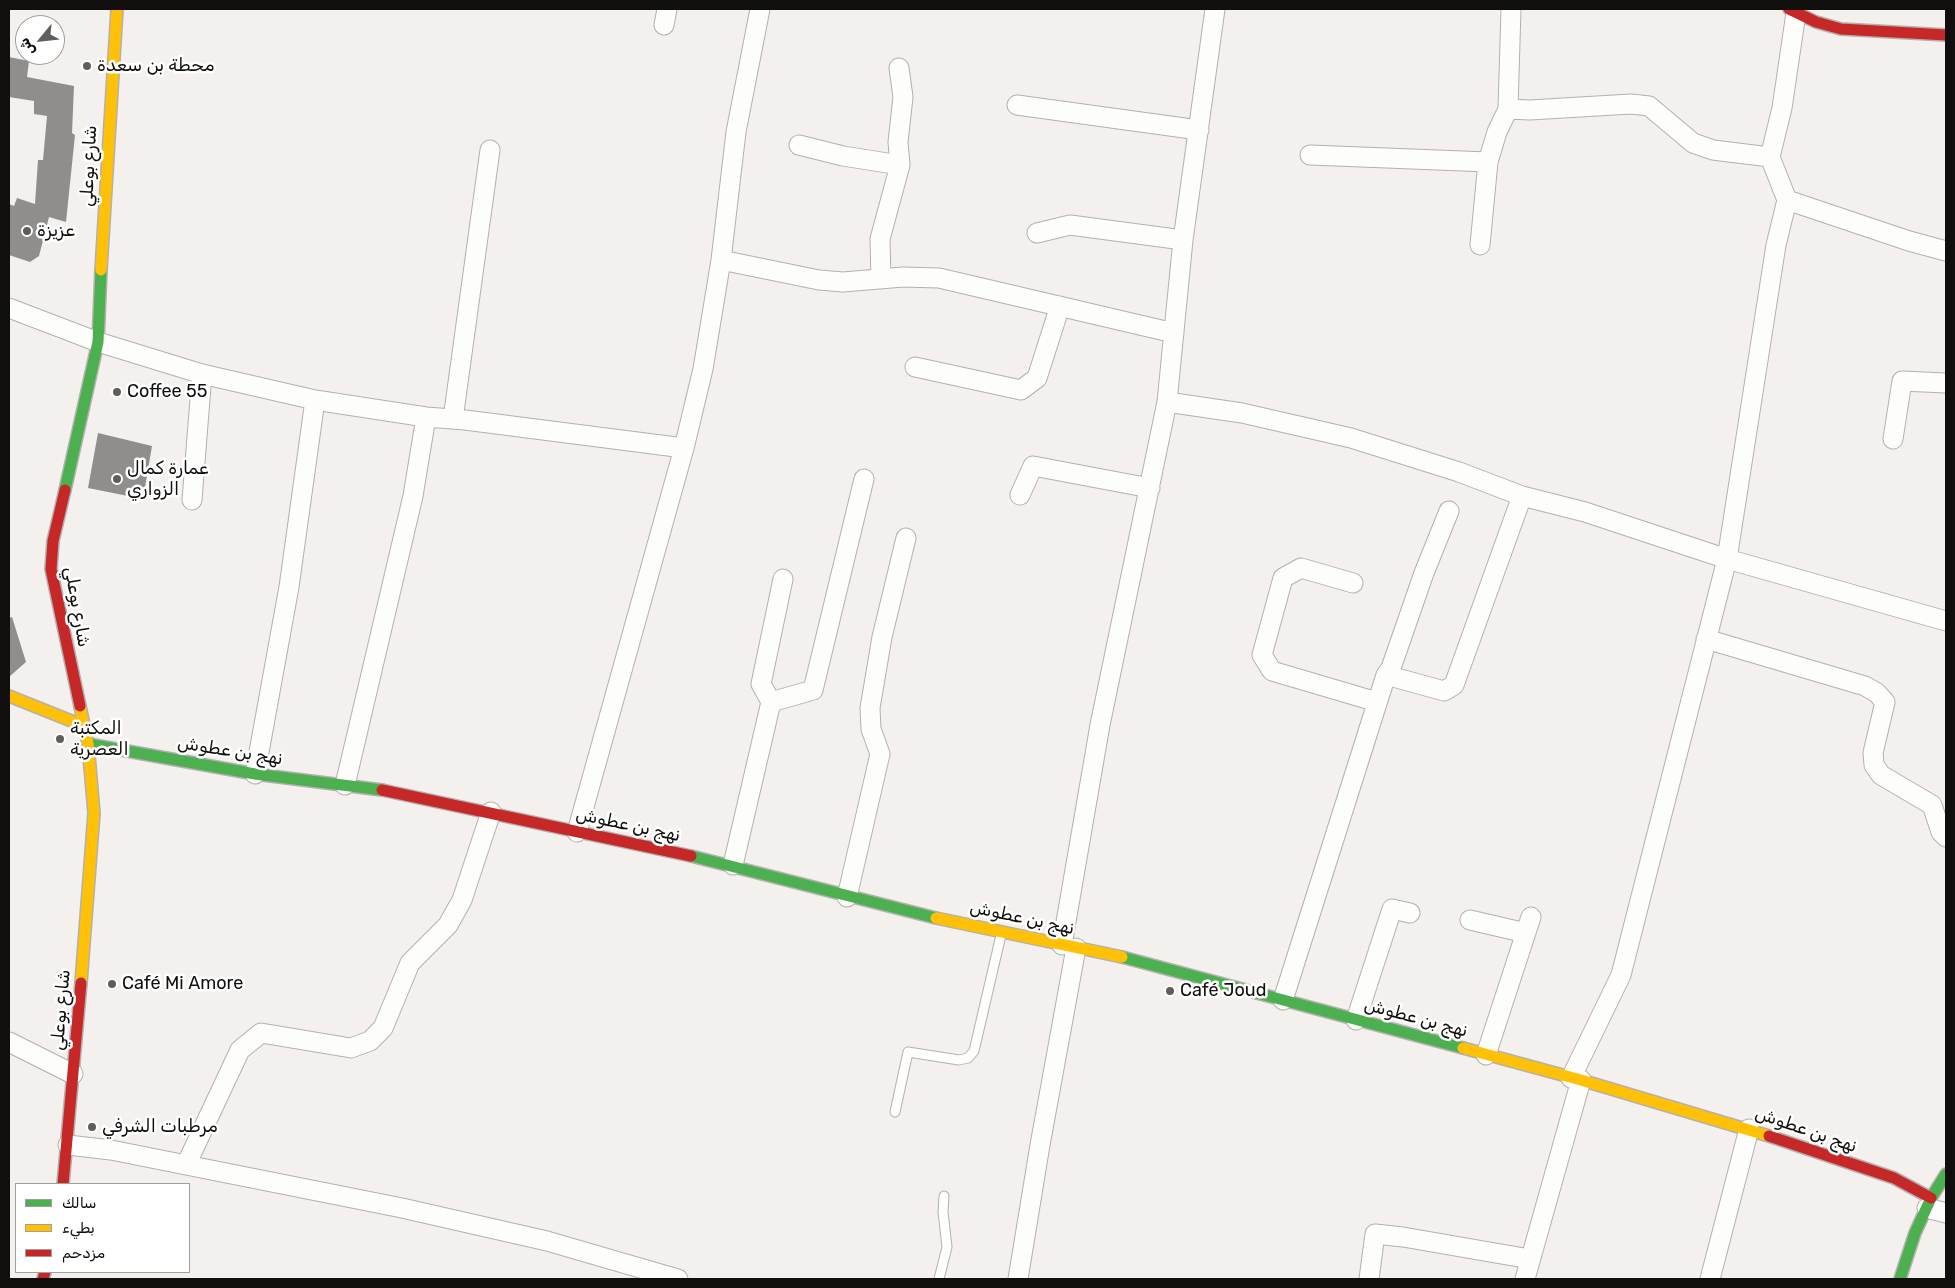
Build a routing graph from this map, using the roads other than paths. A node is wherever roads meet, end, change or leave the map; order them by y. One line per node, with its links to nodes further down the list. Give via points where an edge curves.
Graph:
1 (117, 9): 27 (street, شارع بوعلي, via 110,86)
2 (760, 9): 22 (street, via 736,132)
3 (1215, 9): 10 (street)
4 (1511, 9): 9 (street)
5 (1792, 11): 6 (street, via 1841,29); 14 (street, via 1782,108)
6 (1946, 35)
7 (899, 68): 16 (street, via 902,97 898,142)
8 (1017, 104): 10 (street)
9 (1508, 109): 14 (street, via 1649,106 1693,143 1713,150); 15 (street)
10 (1199, 130): 19 (street)
11 (800, 145): 16 (street)
12 (490, 150): 34 (street)
13 (1310, 155): 15 (street)
14 (1770, 156): 17 (street)
15 (1488, 162): 20 (street)
16 (900, 165): 23 (street, via 880,239)
17 (1788, 200): 21 (street); 44 (street, via 1776,245)
18 (1037, 233): 19 (street, via 1070,225)
19 (1183, 240): 26 (street)
20 (1480, 246)
21 (1946, 251)
22 (721, 260): 23 (street, via 819,280); 36 (street, via 703,369)
23 (881, 279): 24 (street, via 939,278)
24 (1060, 306): 26 (street); 28 (street, via 1038,378 1021,390)
25 (9, 308): 27 (street)
26 (1174, 333): 32 (street)
27 (98, 342): 29 (street); 53 (street, شارع بوعلي, via 53,541 51,568)
28 (915, 367)
29 (202, 374): 31 (street); 41 (street)
30 (1946, 383): 35 (street, via 1902,381)
31 (315, 400): 33 (street); 55 (street, via 289,586)
32 (1167, 402): 38 (street); 40 (street, via 1242,413 1351,438 1460,472)
33 (426, 417): 34 (street); 56 (street, via 413,496)
34 (453, 419): 36 (street)
35 (1893, 439)
36 (684, 448): 58 (street)
37 (864, 479): 51 (street, via 813,690)
38 (1150, 488): 39 (street, via 1033,466); 65 (street, via 1100,725)
39 (1020, 495)
40 (1522, 496): 44 (street, via 1585,512); 49 (street, via 1454,685 1444,691)
41 (192, 500)
42 (1449, 511): 49 (street)
43 (906, 538): 61 (street, via 882,637 870,708 871,729 880,754)
44 (1727, 559): 47 (street); 48 (street)
45 (783, 579): 51 (street, via 761,684)
46 (1353, 583): 52 (street, via 1301,568 1284,578 1262,655 1272,671)
47 (1946, 621)
48 (1706, 639): 59 (street, via 1865,686 1877,693 1885,702 1873,753 1874,765 1881,775 1932,805 1941,832); 71 (street, via 1621,975)
49 (1386, 675): 52 (street)
50 (9, 696): 53 (street)
51 (771, 702): 60 (street)
52 (1377, 702): 66 (street)
53 (84, 726): 54 (street, شارع بوعلي)
54 (88, 744): 55 (street, نهج بن عطوش); 70 (street, شارع بوعلي, via 94,813)
55 (255, 774): 56 (street, نهج بن عطوش)
56 (345, 785): 57 (street, نهج بن عطوش)
57 (491, 812): 58 (street, نهج بن عطوش); 75 (street, via 462,900 448,925 410,963 384,1028 370,1041 351,1048 260,1033 240,1050)
58 (577, 832): 60 (street, نهج بن عطوش)
59 (1946, 837)
60 (733, 865): 61 (street, نهج بن عطوش)
61 (847, 897): 64 (street, نهج بن عطوش)
62 (1410, 913): 67 (street, via 1392,909)
63 (1470, 920): 69 (street, via 1529,925)
64 (1001, 932): 65 (street, نهج بن عطوش); 72 (lane, via 974,1051 968,1058 959,1060 908,1052)
65 (1069, 946): 66 (street, نهج بن عطوش, via 1124,957); 84 (street)
66 (1283, 1000): 67 (street, نهج بن عطوش)
67 (1356, 1020): 69 (street, نهج بن عطوش)
68 (9, 1042): 70 (street)
69 (1486, 1055): 71 (street, نهج بن عطوش)
70 (73, 1074): 74 (street, شارع بوعلي)
71 (1576, 1079): 73 (street, نهج بن عطوش); 81 (street)
72 (895, 1112)
73 (1749, 1129): 79 (street, نهج بن عطوش, via 1894,1178); 87 (street)
74 (68, 1145): 75 (street, via 111,1150); 77 (street, شارع بوعلي)
75 (186, 1166): 82 (street, via 402,1208 547,1241)
76 (1946, 1174): 79 (street)
77 (62, 1183)
78 (944, 1196): 83 (lane, via 947,1247)
79 (1929, 1203): 80 (street); 88 (street)
80 (1946, 1213)
81 (1530, 1259): 85 (street, via 1375,1234); 86 (street)
82 (678, 1279)
83 (939, 1279)
84 (1018, 1279)
85 (1369, 1279)
86 (1525, 1279)
87 (1710, 1279)
88 (1900, 1279)

